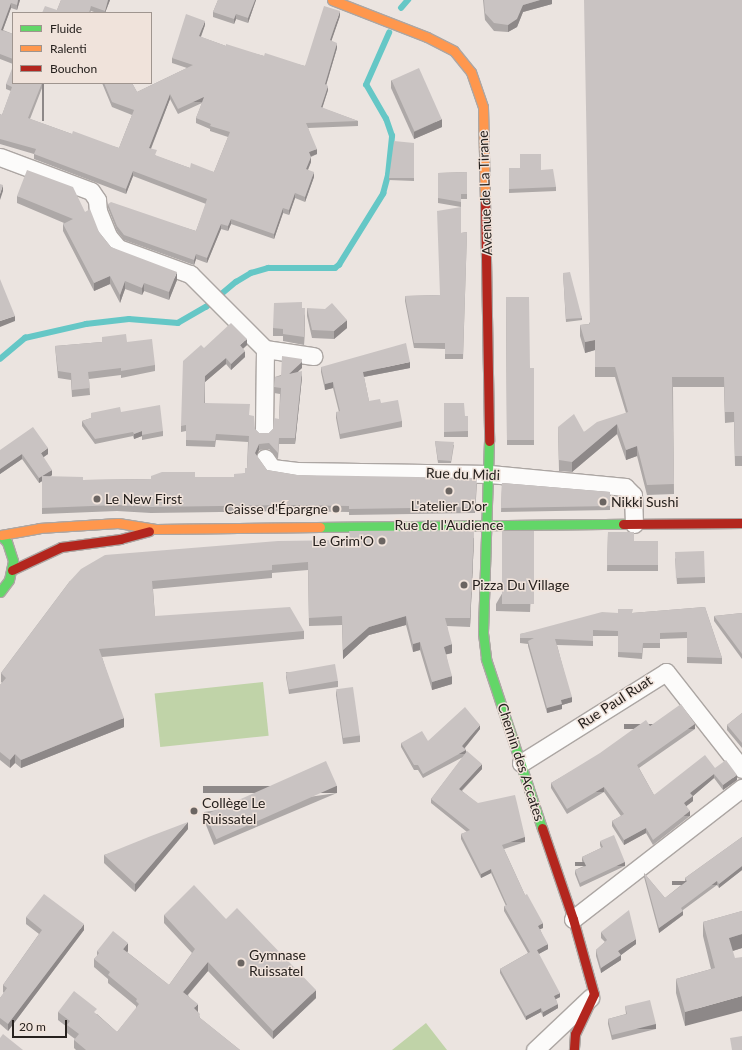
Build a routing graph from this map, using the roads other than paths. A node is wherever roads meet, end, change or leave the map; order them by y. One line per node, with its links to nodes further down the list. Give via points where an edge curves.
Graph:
1 (332, 0): 7 (street, Avenue de La Tirane, via 427,37 454,51 471,72 482,107)
2 (0, 157): 3 (street, via 91,191 97,200 98,211 108,236 118,248 190,274)
3 (265, 349): 4 (street); 5 (street)
4 (313, 356)
5 (264, 430)
6 (265, 458): 7 (street, Rue du Midi, via 272,468 297,471)
7 (490, 474): 9 (street, Rue du Midi, via 625,487 630,489 633,495); 10 (street, Avenue de La Tirane)
8 (742, 523): 9 (street, Rue de l'Audience)
9 (634, 524): 10 (street, Rue de l'Audience)
10 (489, 525): 11 (street, Rue de l'Audience); 15 (street, Chemin des Accates, via 483,633 486,659)
11 (156, 530): 12 (street, Rue de l'Audience, via 118,523 39,528); 13 (street, Rue de l'Audience, via 120,539 61,547)
12 (0, 535): 13 (street, via 11,551)
13 (12, 570): 14 (street, via 10,580)
14 (0, 592)
15 (521, 763): 16 (street, Rue Paul Ruat, via 666,672); 18 (street, Chemin des Accates)
16 (742, 769)
17 (742, 788): 18 (street)
18 (573, 919): 19 (street, Chemin des Accates)
19 (594, 994): 20 (street); 21 (street, via 575,1034)
20 (535, 1050)
21 (574, 1050)

